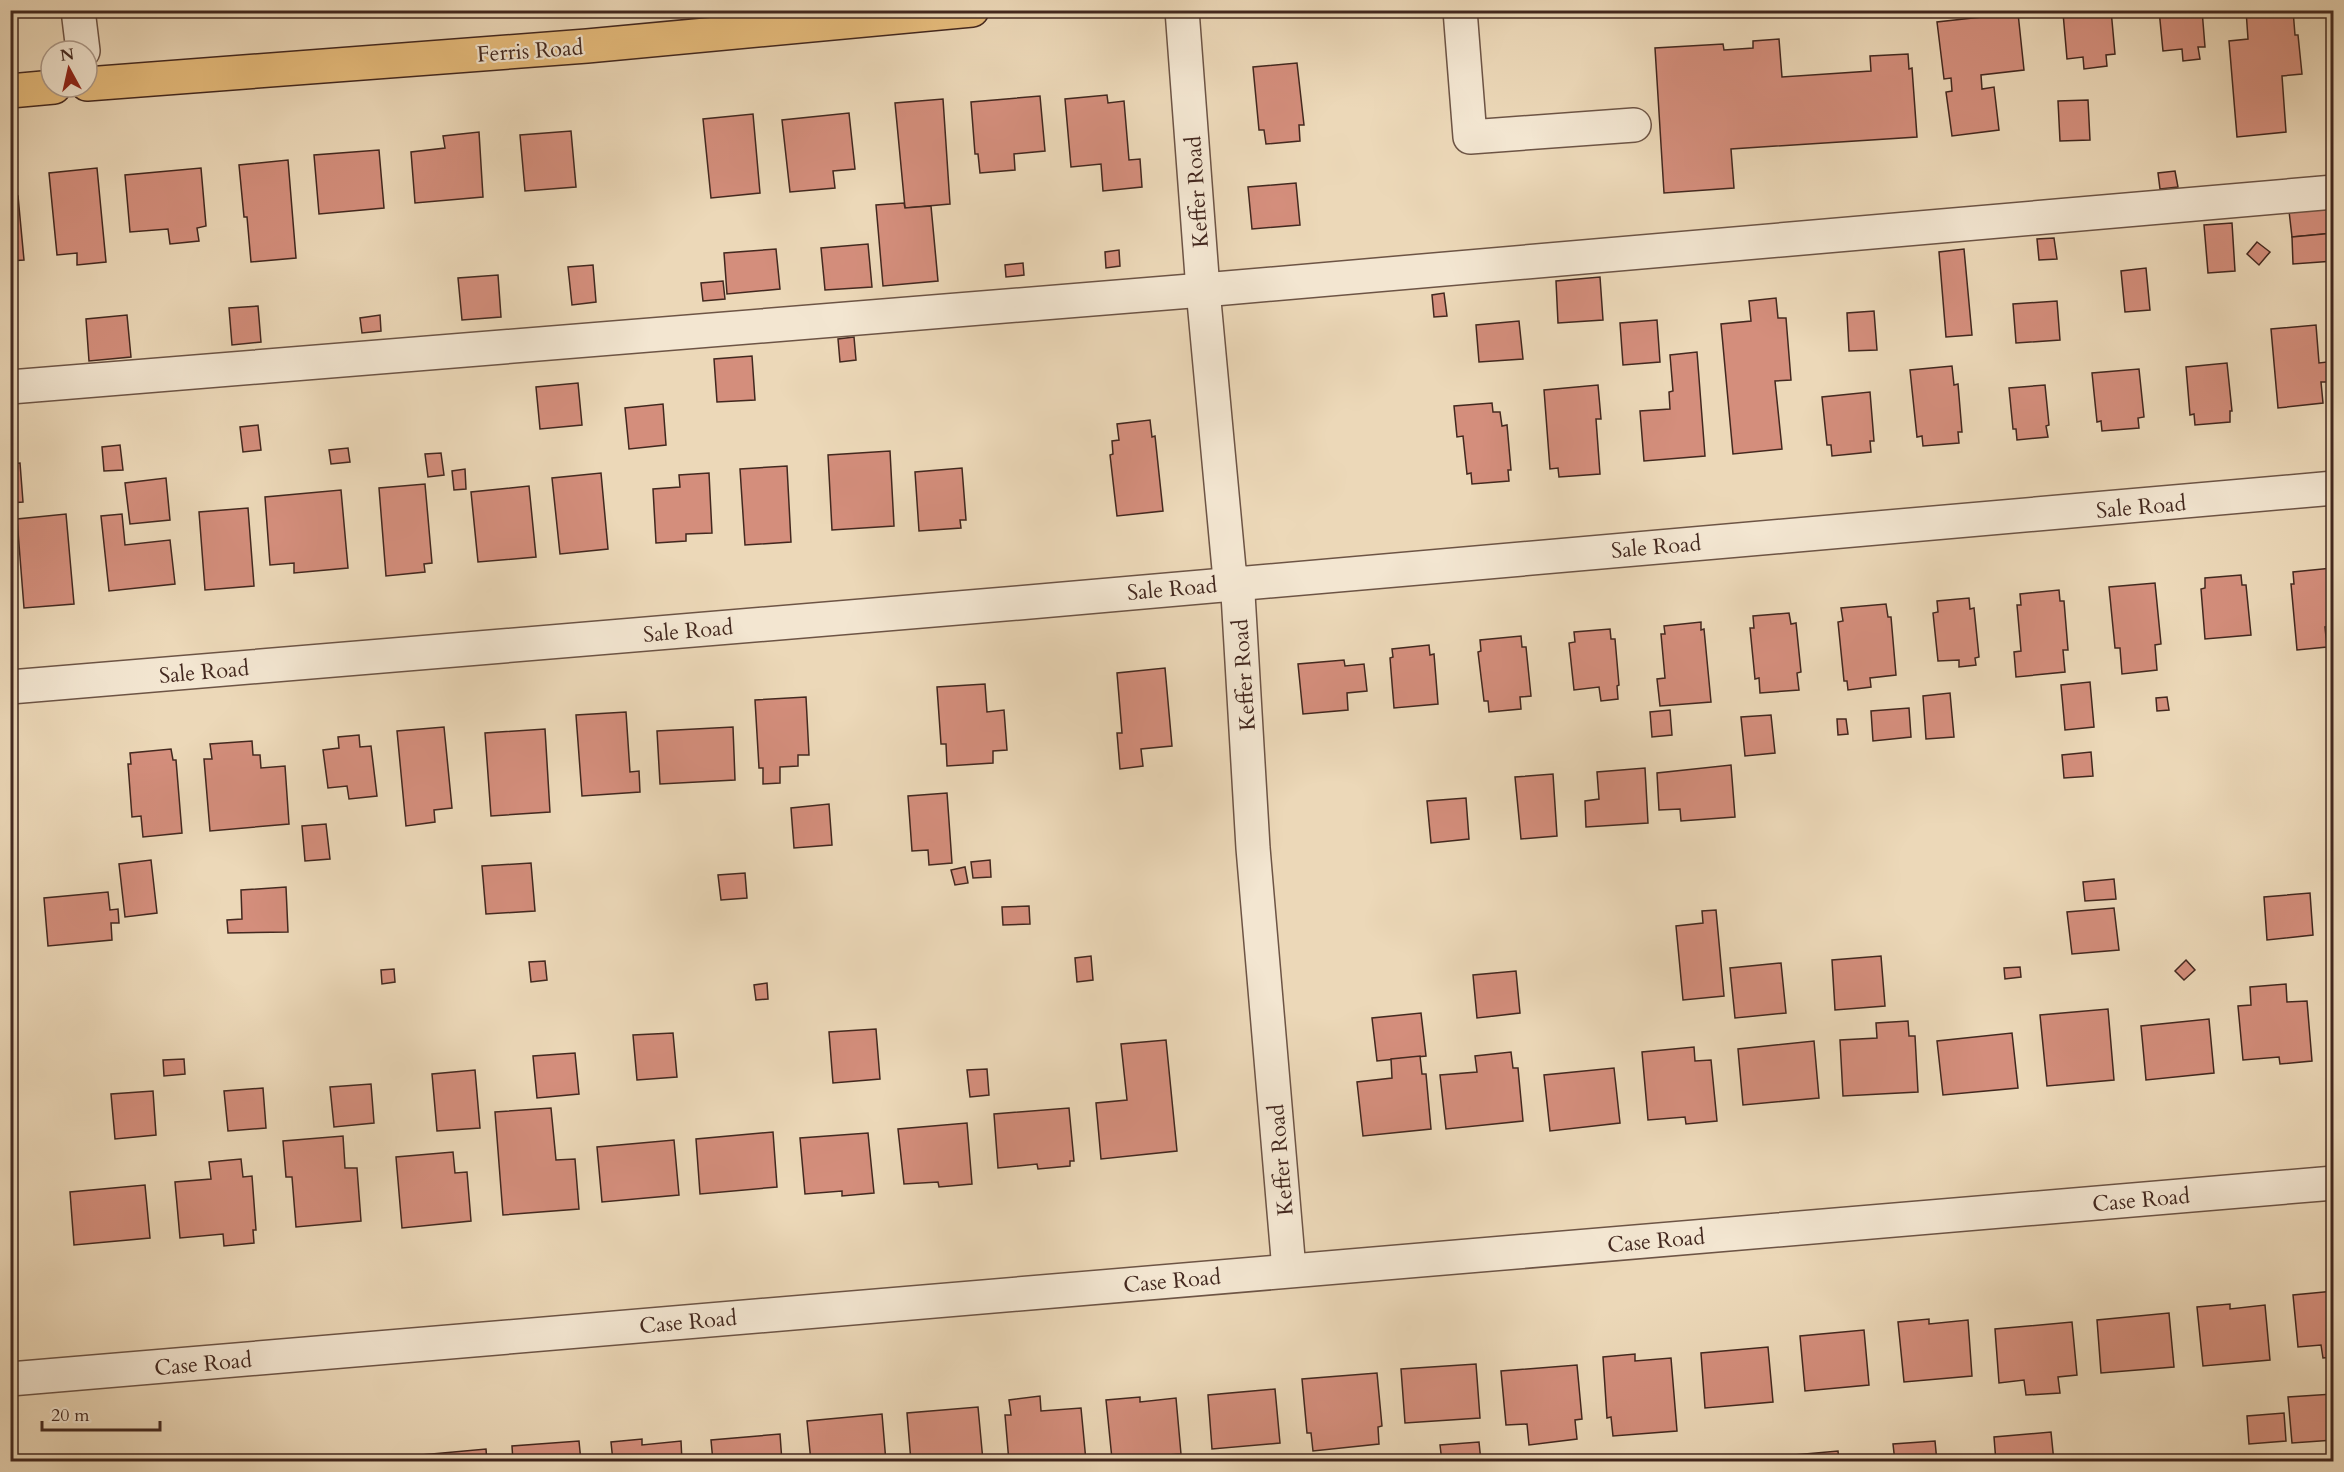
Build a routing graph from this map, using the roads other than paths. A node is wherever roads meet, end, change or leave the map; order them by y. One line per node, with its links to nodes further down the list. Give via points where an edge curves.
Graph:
1 (78, 10): 5 (street)
2 (972, 10): 6 (main road, Ferris Road, via 587,46)
3 (1182, 10): 11 (street, Keffer Road)
4 (1460, 10): 9 (street, via 1470,137)
5 (81, 39)
6 (99, 83)
7 (39, 88): 8 (main road)
8 (10, 91)
9 (1634, 125)
10 (2334, 192): 11 (street)
11 (1203, 290): 12 (street); 14 (street, Keffer Road, via 1229,569)
12 (10, 387)
13 (2334, 488): 14 (street, Sale Road)
14 (1234, 582): 15 (street, Sale Road); 17 (street, Keffer Road, via 1238,594 1253,848)
15 (10, 687)
16 (2334, 1183): 17 (street, Case Road)
17 (1288, 1270): 18 (street, Case Road)
18 (10, 1380)

